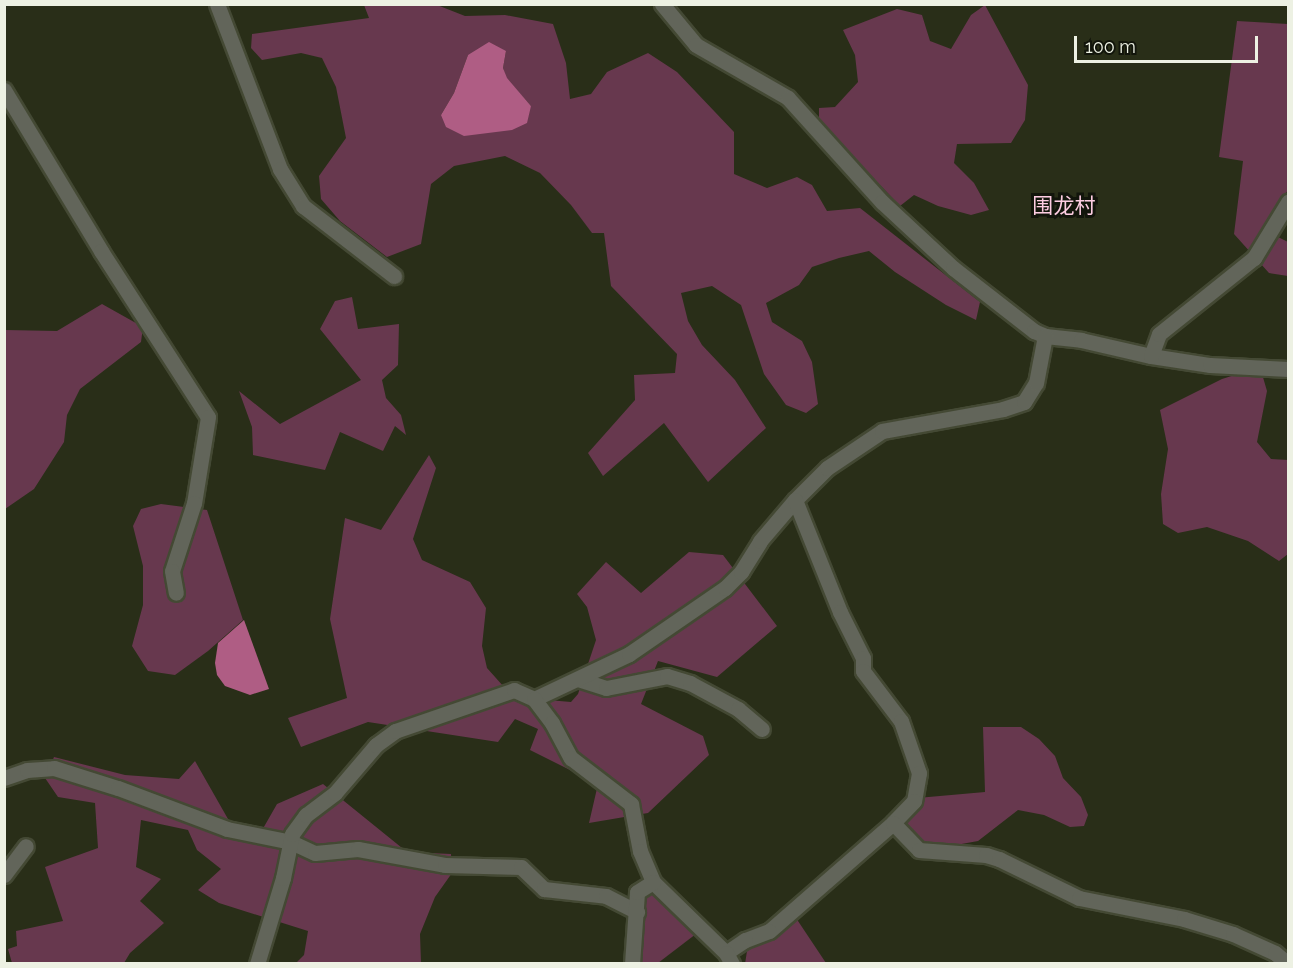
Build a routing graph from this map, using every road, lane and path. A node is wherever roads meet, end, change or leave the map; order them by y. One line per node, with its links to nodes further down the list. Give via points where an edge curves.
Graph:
1 (217, 4): 5 (street, via 280,169 303,206)
2 (662, 4): 6 (street, via 696,45 788,98 890,210 953,268)
3 (4, 90): 10 (street, via 208,417 194,503 172,571)
4 (1288, 202): 7 (street, via 1254,258 1159,334)
5 (394, 276)
6 (1045, 336): 7 (street); 9 (street, via 1036,383 1024,402 882,431 827,468)
7 (1151, 356): 8 (street, via 1210,365)
8 (1288, 369)
9 (795, 500): 11 (street, via 725,588 629,654); 15 (street, via 863,658 863,671 901,721 919,773 915,801)
10 (176, 593)
11 (578, 679): 12 (street); 13 (street, via 606,688 666,676 690,682 738,709)
12 (534, 699): 16 (street, via 514,690 395,731 376,745 335,794 306,815); 19 (street, via 571,758 631,804 640,851)
13 (762, 729)
14 (4, 778): 16 (street, via 27,770 54,768 226,829)
15 (893, 823): 21 (street, via 769,932 745,940); 24 (street, via 919,850 986,855 1079,898 1184,919 1233,934)
16 (292, 838): 20 (street, via 315,853 358,849 445,865 521,867 544,889 606,896); 22 (street)
17 (26, 846): 18 (street)
18 (4, 875)
19 (653, 882): 20 (street, via 637,892); 21 (street)
20 (637, 912): 23 (street)
21 (729, 958)
22 (257, 963)
23 (632, 963)
24 (1288, 963)

